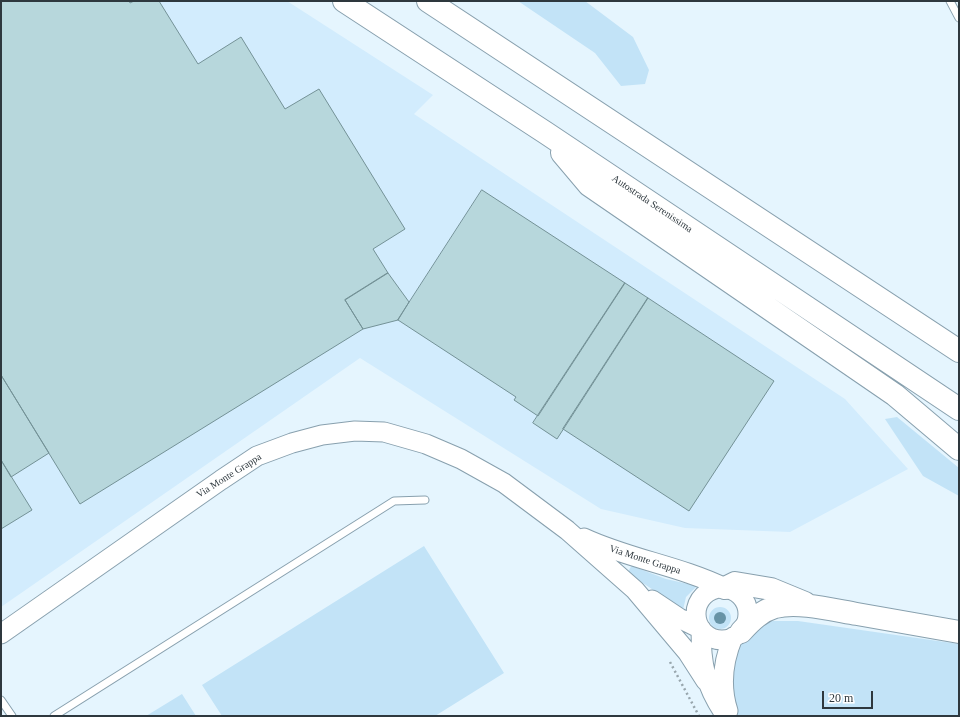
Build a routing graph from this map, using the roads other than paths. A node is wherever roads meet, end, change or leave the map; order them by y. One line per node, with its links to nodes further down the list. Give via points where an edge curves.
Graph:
1 (344, 1): 5 (main road, Autostrada Serenissima)
2 (428, 1): 6 (main road)
3 (950, 1): 4 (lane)
4 (959, 18)
5 (546, 133): 7 (main road, Autostrada Serenissima); 8 (main road, via 589,185 895,395)
6 (959, 351)
7 (959, 409)
8 (959, 449)
9 (425, 500): 21 (lane, via 394,501)
10 (567, 530): 11 (street, Via Monte Grappa, via 638,559); 12 (street, Via Monte Grappa); 16 (street, Via Monte Grappa, via 504,483 461,459 426,444 384,432 355,431 322,435 257,456)
11 (724, 588): 13 (main road, via 735,583 771,589); 14 (street, via 708,592 700,601 696,613); 17 (street, via 740,595 748,610 747,622)
12 (635, 590): 14 (street, Via Monte Grappa); 18 (street, Via Monte Grappa, via 688,653)
13 (816, 607): 15 (main road); 17 (main road, via 786,606 768,610)
14 (701, 629): 17 (street, via 716,639 728,639); 18 (street)
15 (959, 632)
16 (1, 634)
17 (737, 634): 23 (street, via 726,653 724,672 725,697)
18 (706, 681): 22 (street, Via Monte Grappa)
19 (1, 700): 20 (lane)
20 (12, 716)
21 (54, 716)
22 (726, 716)
23 (730, 716)

